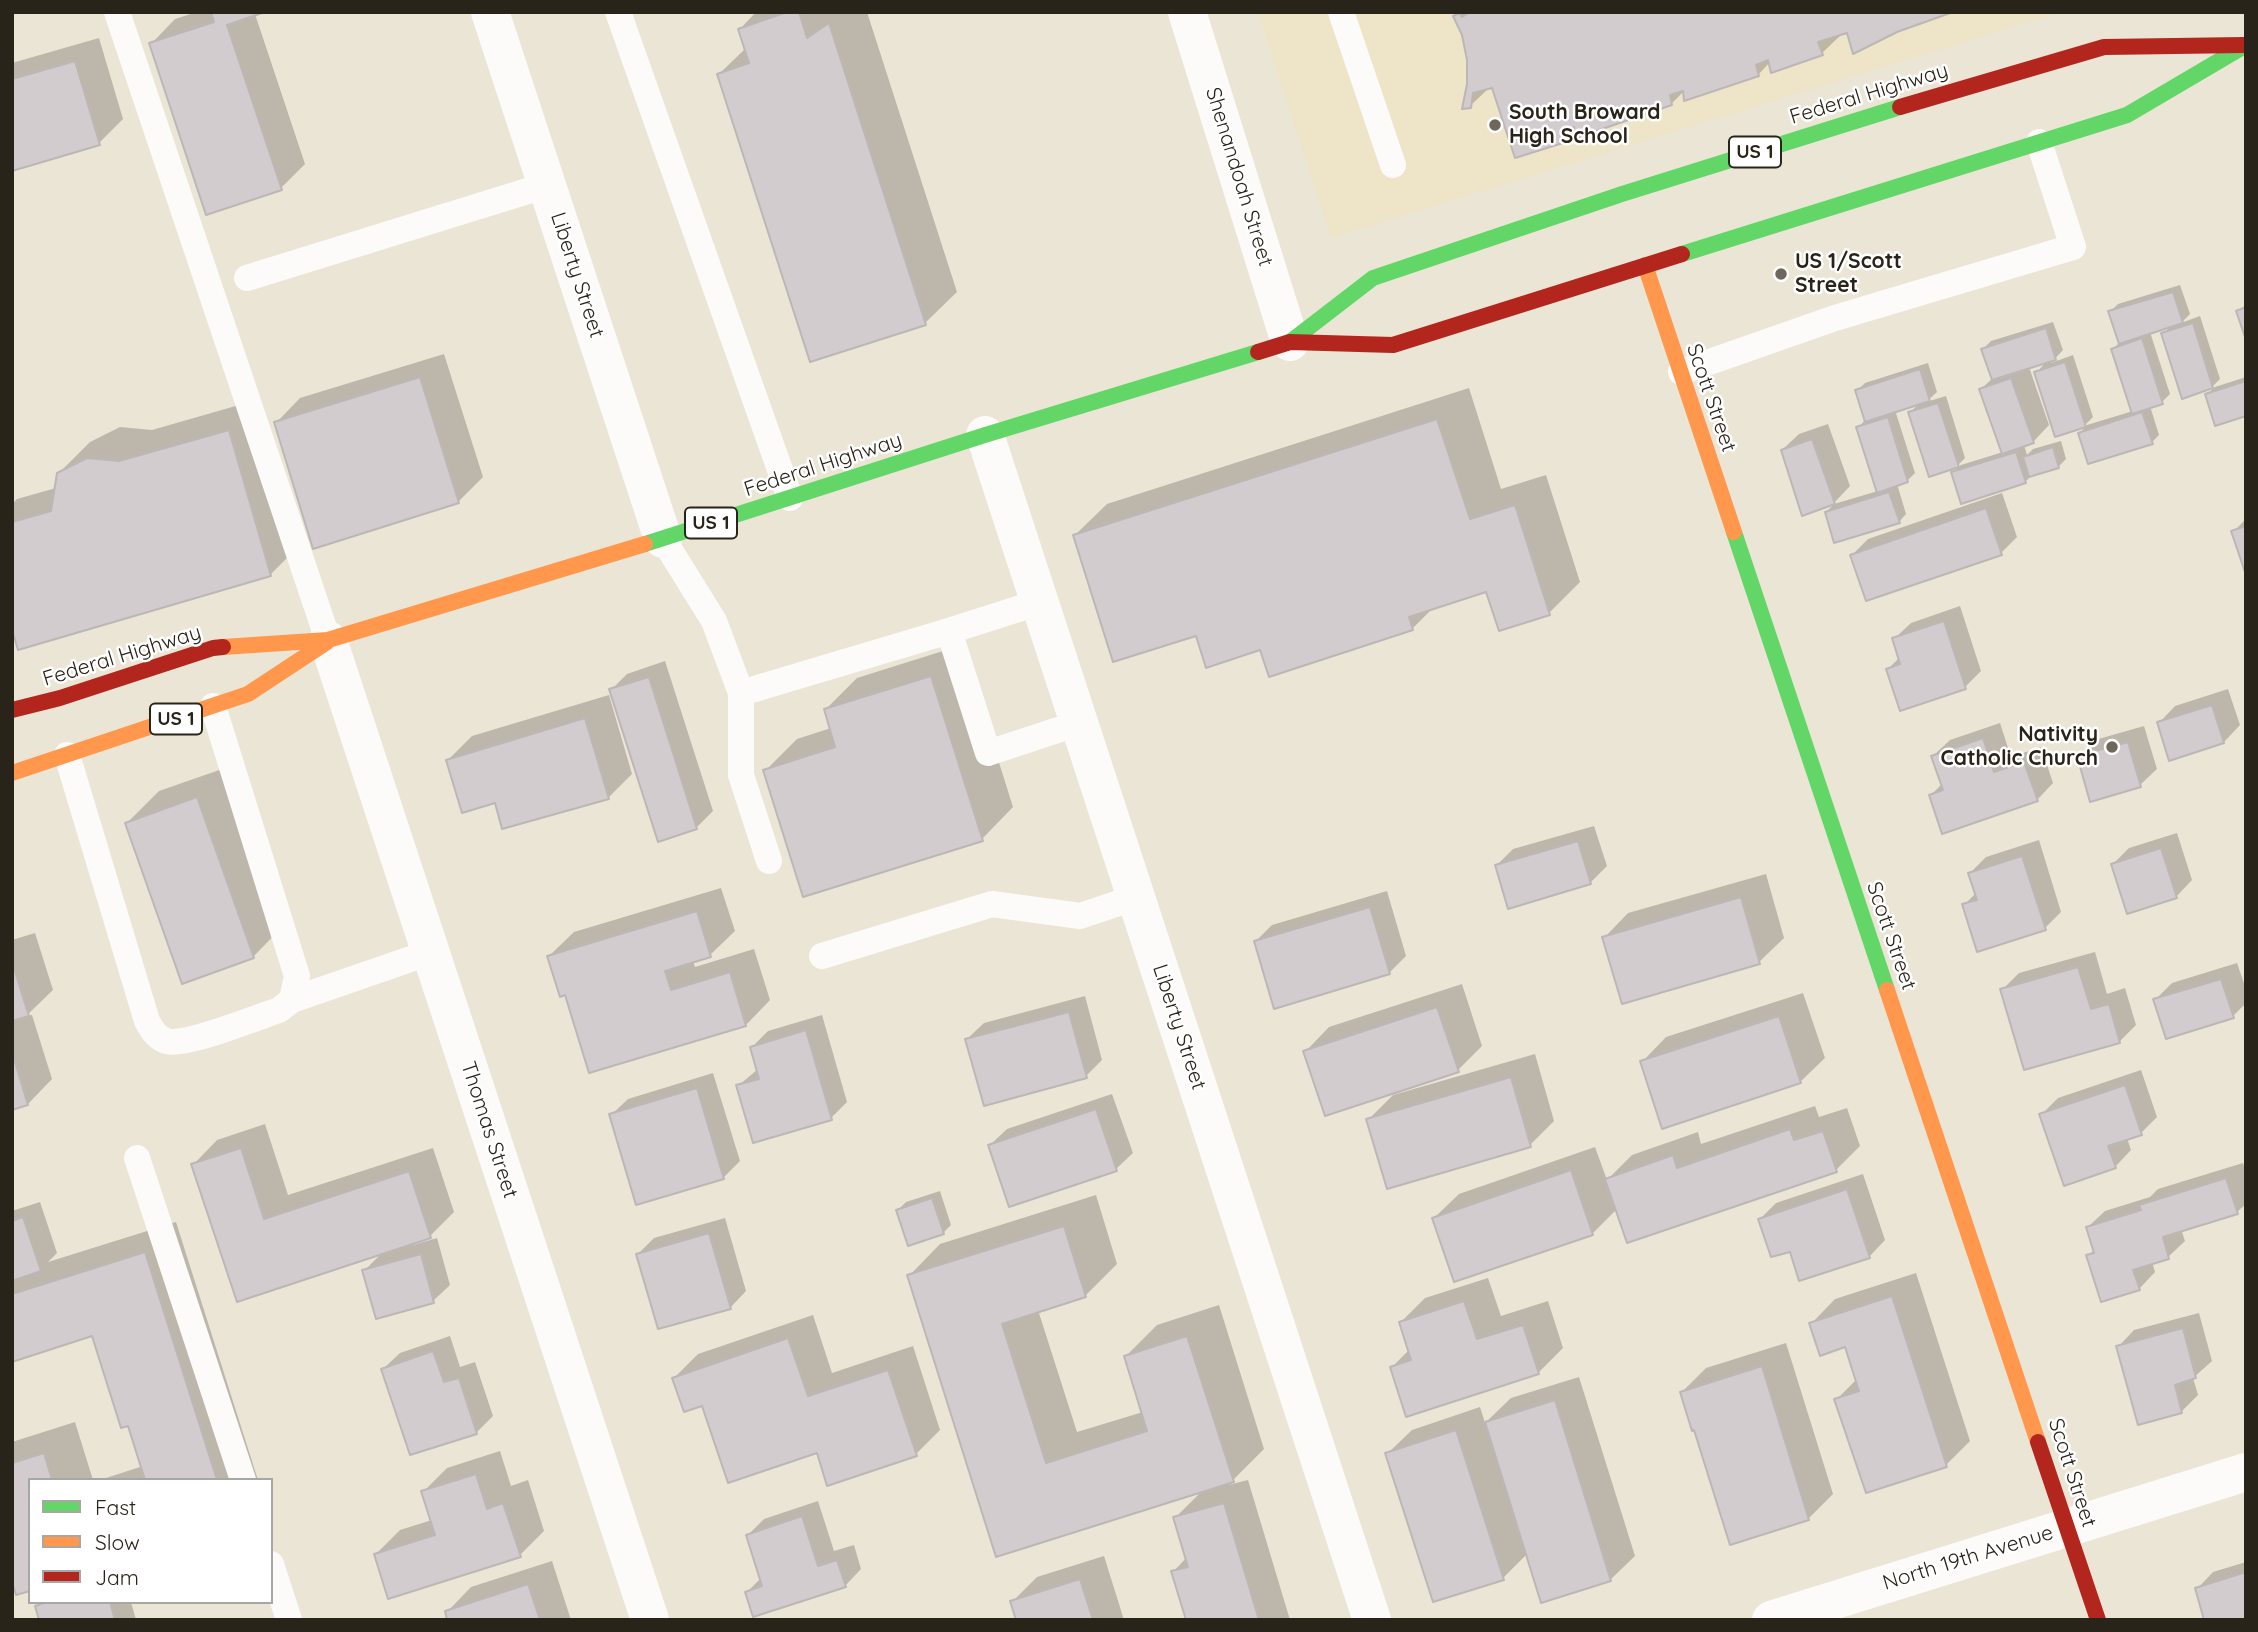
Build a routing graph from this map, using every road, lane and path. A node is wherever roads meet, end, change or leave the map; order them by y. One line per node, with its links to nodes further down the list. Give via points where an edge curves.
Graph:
1 (117, 12): 19 (lane)
2 (490, 12): 9 (street, Liberty Street)
3 (618, 12): 15 (lane)
4 (1187, 12): 12 (street, Shenandoah Street)
5 (1341, 12): 8 (lane)
6 (2246, 45): 7 (main road, Federal Highway / US 1, via 2127,115); 12 (main road, Federal Highway / US 1, via 2104,47 1921,100 1373,278)
7 (2039, 142): 10 (main road, Federal Highway / US 1); 13 (lane, via 2073,247 1835,318)
8 (1393, 165)
9 (547, 185): 11 (lane); 16 (street, Liberty Street)
10 (1645, 265): 12 (main road, Federal Highway / US 1, via 1393,345); 13 (main road, Scott Street)
11 (247, 278)
12 (1290, 342): 14 (main road, Federal Highway / US 1)
13 (1681, 372): 34 (main road, Scott Street)
14 (985, 435): 15 (main road, Federal Highway / US 1); 17 (street, Liberty Street)
15 (790, 498): 16 (main road, Federal Highway / US 1)
16 (663, 539): 19 (main road, Federal Highway / US 1); 20 (lane, via 715,621)
17 (1040, 602): 18 (lane); 23 (street, Liberty Street)
18 (949, 631): 20 (lane); 23 (lane, via 988,753)
19 (328, 640): 21 (main road, Federal Highway / US 1, via 248,694); 22 (main road, Federal Highway / US 1, via 213,648); 28 (street, Thomas Street)
20 (741, 693): 26 (lane, via 741,775)
21 (214, 706): 24 (main road, Federal Highway / US 1); 30 (lane, via 298,976)
22 (12, 710)
23 (1079, 723): 27 (street, Liberty Street)
24 (67, 755): 25 (main road, Federal Highway / US 1); 30 (lane, via 154,1034 169,1042 186,1041 279,1010)
25 (12, 773)
26 (769, 861)
27 (1137, 897): 29 (lane, via 1080,916 992,904); 38 (street, Liberty Street)
28 (431, 952): 30 (lane); 37 (street, Thomas Street)
29 (822, 956)
30 (292, 1000)
31 (137, 1158): 33 (lane)
32 (2246, 1472): 34 (street, North 19th Avenue)
33 (242, 1478)
34 (2067, 1527): 39 (street, North 19th Avenue); 40 (main road, Scott Street)
35 (273, 1570): 36 (lane)
36 (289, 1620)
37 (650, 1620)
38 (1373, 1620)
39 (1771, 1620)
40 (2098, 1620)

